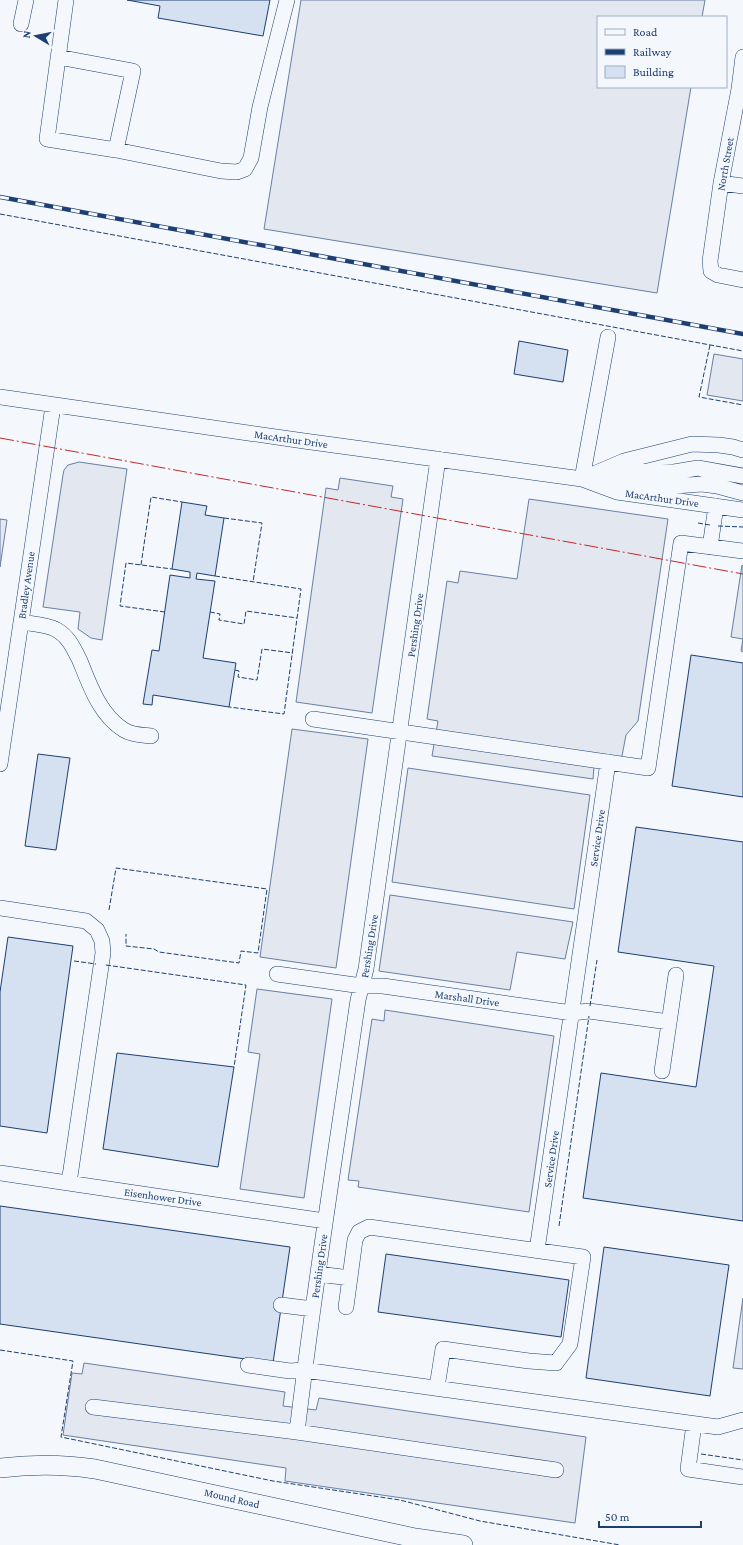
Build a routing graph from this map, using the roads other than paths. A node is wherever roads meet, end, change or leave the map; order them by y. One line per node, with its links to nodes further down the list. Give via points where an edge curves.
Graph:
1 (26, 0): 4 (street)
2 (66, 0): 5 (street)
3 (287, 0): 8 (street, via 260,107 251,158 245,169 237,172 221,171)
4 (21, 24)
5 (58, 57): 8 (street, via 47,139); 8 (street, via 132,71)
6 (743, 57): 7 (street, North Street)
7 (741, 89): 9 (street, North Street)
8 (116, 150)
9 (721, 183): 10 (street); 11 (street, North Street, via 710,261 711,271)
10 (743, 186)
11 (743, 280)
12 (608, 337): 19 (street)
13 (0, 397): 14 (street, MacArthur Drive)
14 (53, 406): 16 (street, MacArthur Drive); 25 (street, Bradley Avenue)
15 (743, 450): 17 (street, via 733,446 692,444 624,461)
16 (438, 459): 19 (street, MacArthur Drive); 28 (street, Pershing Drive)
17 (598, 473): 18 (street, via 624,470 674,472 698,468); 19 (street, MacArthur Drive); 20 (street, via 674,486 717,486)
18 (743, 476)
19 (582, 479): 21 (street, MacArthur Drive, via 618,492)
20 (743, 493)
21 (716, 506): 22 (street, MacArthur Drive); 23 (street)
22 (743, 510)
23 (710, 547): 24 (street); 30 (street, via 681,543 648,768)
24 (743, 551)
25 (21, 622): 26 (street, Bradley Avenue); 29 (street, via 56,629 70,641 95,697 111,719 124,730)
26 (6, 684): 31 (street, Bradley Avenue)
27 (313, 719): 28 (street)
28 (400, 731): 30 (street); 35 (street, Pershing Drive)
29 (151, 736)
30 (608, 762): 36 (street, Service Drive)
31 (0, 764)
32 (0, 908): 40 (street, via 86,921 97,930 102,941 103,953)
33 (277, 974): 35 (street, Marshall Drive)
34 (676, 974): 37 (street)
35 (362, 986): 36 (street, Marshall Drive, via 383,986); 41 (street, Pershing Drive)
36 (572, 1013): 37 (street, Marshall Drive, via 589,1011); 42 (street, Service Drive)
37 (669, 1022): 38 (street)
38 (662, 1071)
39 (0, 1173): 40 (street, Eisenhower Drive)
40 (69, 1183): 41 (street, Eisenhower Drive)
41 (325, 1221): 43 (street, Pershing Drive)
42 (537, 1250): 44 (street, via 369,1227 356,1236); 50 (street, via 583,1257 570,1344 556,1363 443,1349)
43 (318, 1274): 44 (street); 47 (street, Pershing Drive)
44 (350, 1278): 46 (street)
45 (281, 1305): 47 (street)
46 (346, 1306)
47 (313, 1309): 49 (street, Pershing Drive)
48 (248, 1365): 49 (street, via 290,1371)
49 (304, 1370): 50 (street); 54 (street, Pershing Drive)
50 (437, 1387): 53 (street)
51 (93, 1407): 54 (street)
52 (743, 1420): 53 (street, via 718,1427)
53 (694, 1424): 57 (street, via 688,1469)
54 (297, 1432): 56 (street)
55 (0, 1468): 58 (main road, Mound Road, via 44,1464 95,1469 415,1538)
56 (556, 1470)
57 (743, 1477)
58 (463, 1545)

